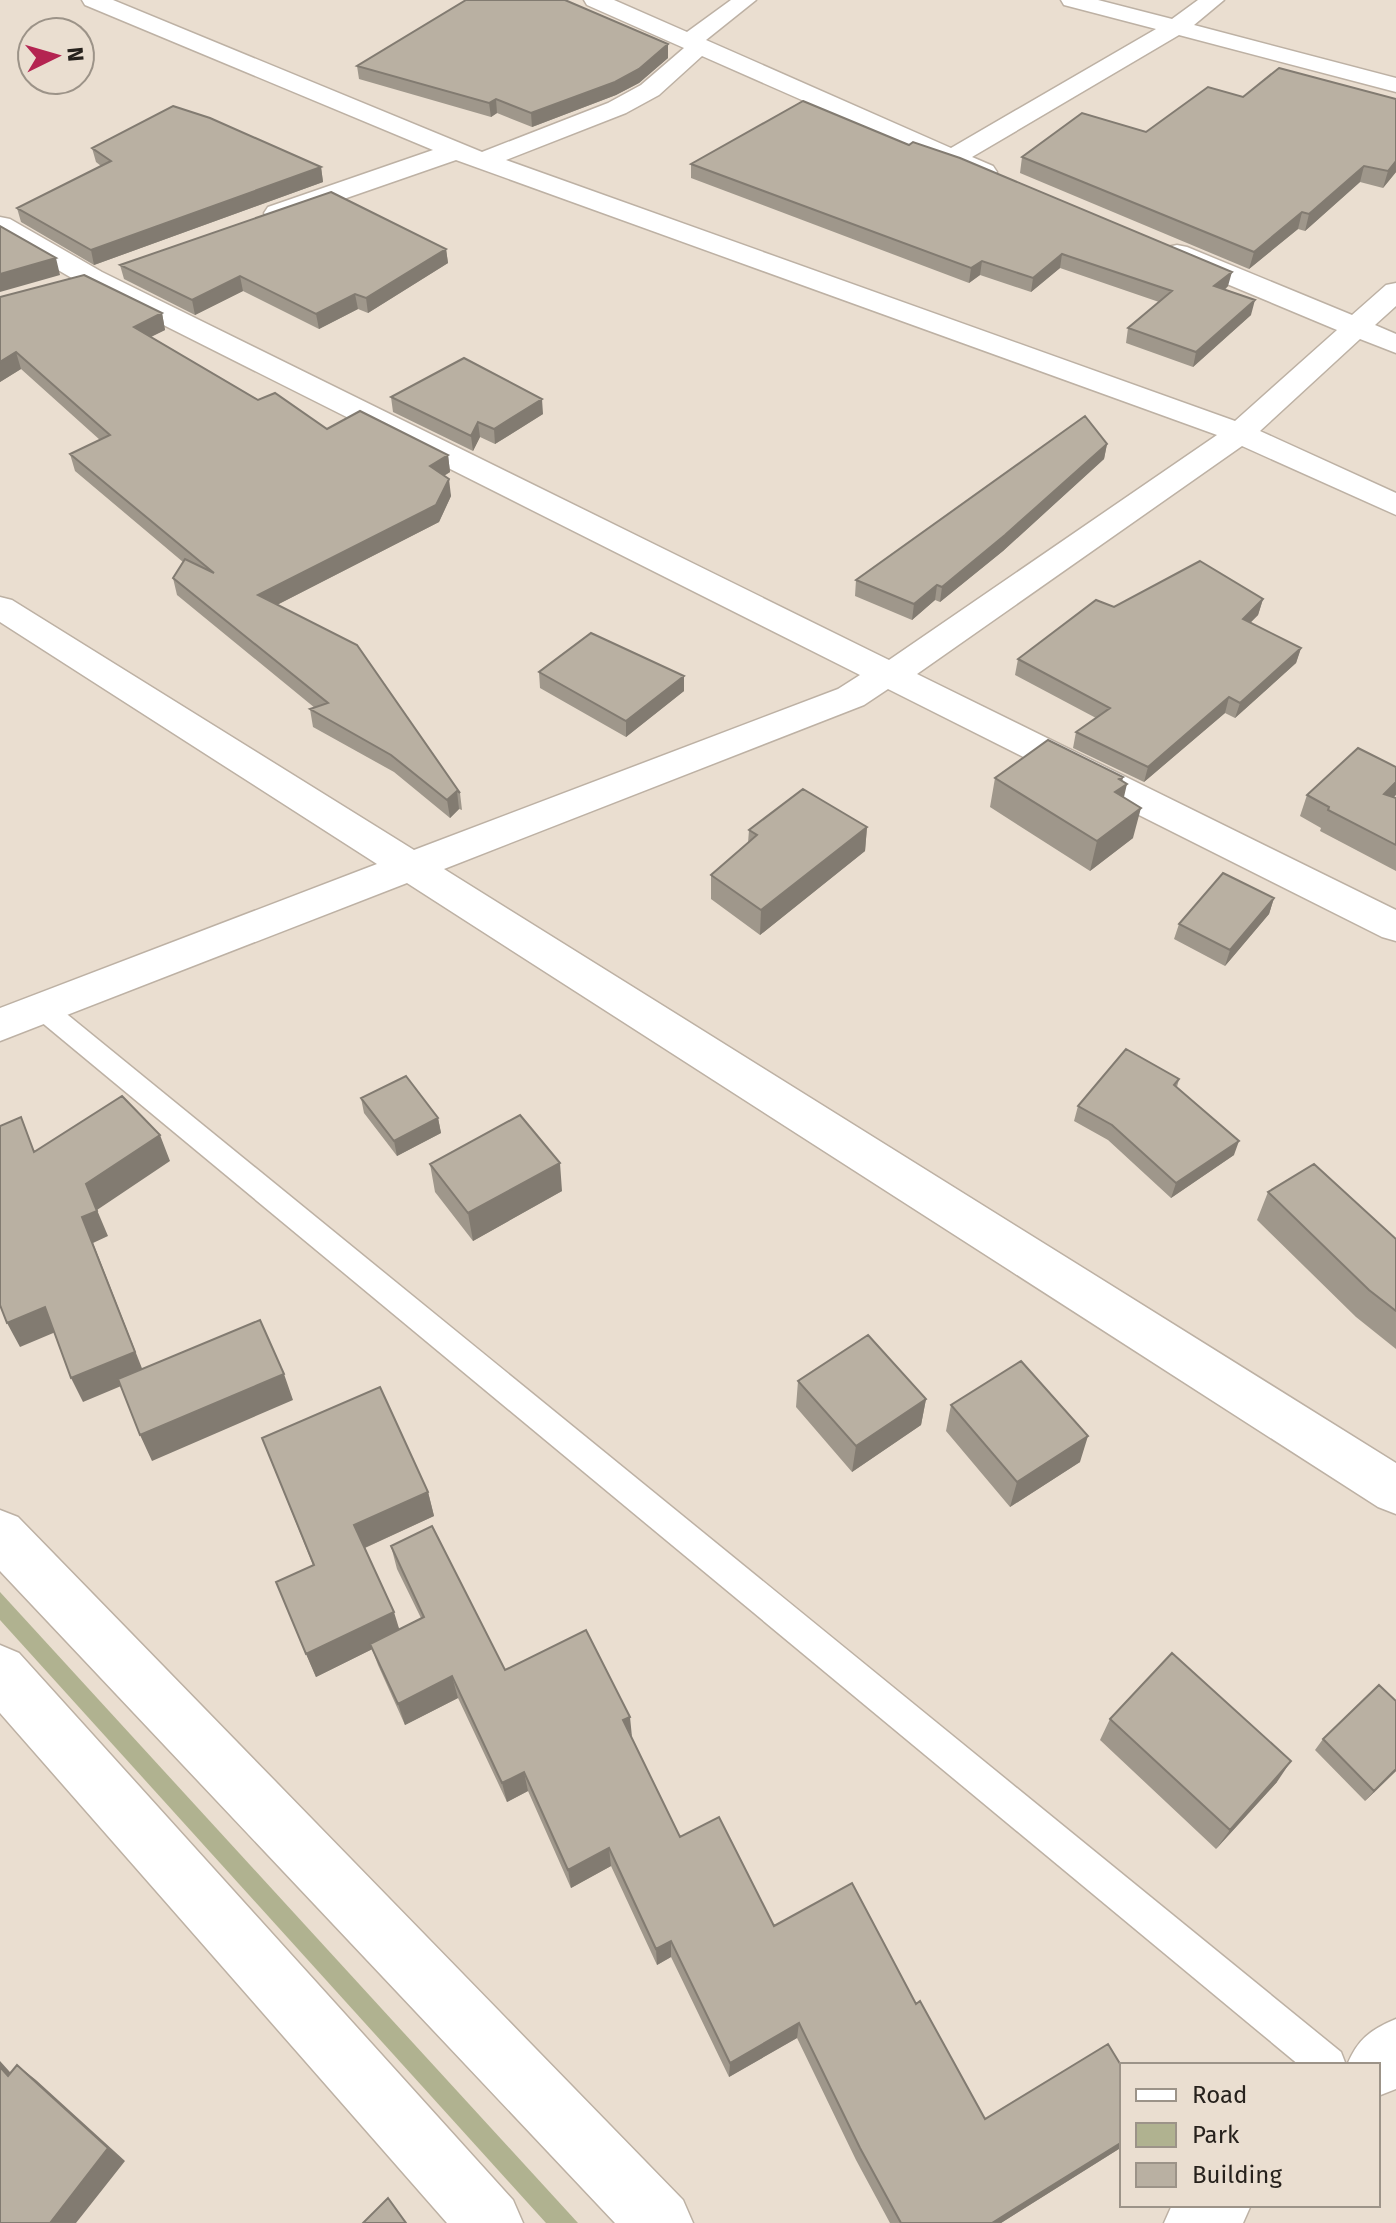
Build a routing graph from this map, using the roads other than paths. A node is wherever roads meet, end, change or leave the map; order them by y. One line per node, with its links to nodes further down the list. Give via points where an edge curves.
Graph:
1 (93, 0): 9 (street)
2 (595, 0): 7 (street)
3 (745, 0): 7 (street)
4 (1072, 0): 6 (street)
5 (1213, 0): 6 (street)
6 (1178, 26): 8 (street); 10 (street)
7 (695, 43): 10 (street); 11 (street, via 650,90)
8 (1396, 85)
9 (456, 151): 11 (street); 13 (street)
10 (953, 158): 12 (street)
11 (482, 161): 19 (street)
12 (1011, 183)
13 (252, 222)
14 (0, 225): 22 (street, via 91,277)
15 (1155, 244): 17 (street)
16 (1396, 291): 17 (street)
17 (1356, 330): 18 (street); 19 (street)
18 (1396, 344)
19 (1240, 433): 20 (street); 22 (street)
20 (1396, 505)
21 (0, 607): 23 (street)
22 (885, 675): 23 (street, via 851,697); 24 (street)
23 (413, 866): 25 (street); 27 (street)
24 (1396, 927)
25 (43, 1009): 26 (street); 31 (lane)
26 (0, 1025)
27 (1396, 1491)
28 (0, 1534): 35 (street)
29 (0, 1672): 34 (street)
30 (1396, 2050): 32 (street)
31 (1326, 2063)
32 (1380, 2063)
33 (1216, 2207): 36 (street)
34 (490, 2223)
35 (660, 2223)
36 (1197, 2223)

